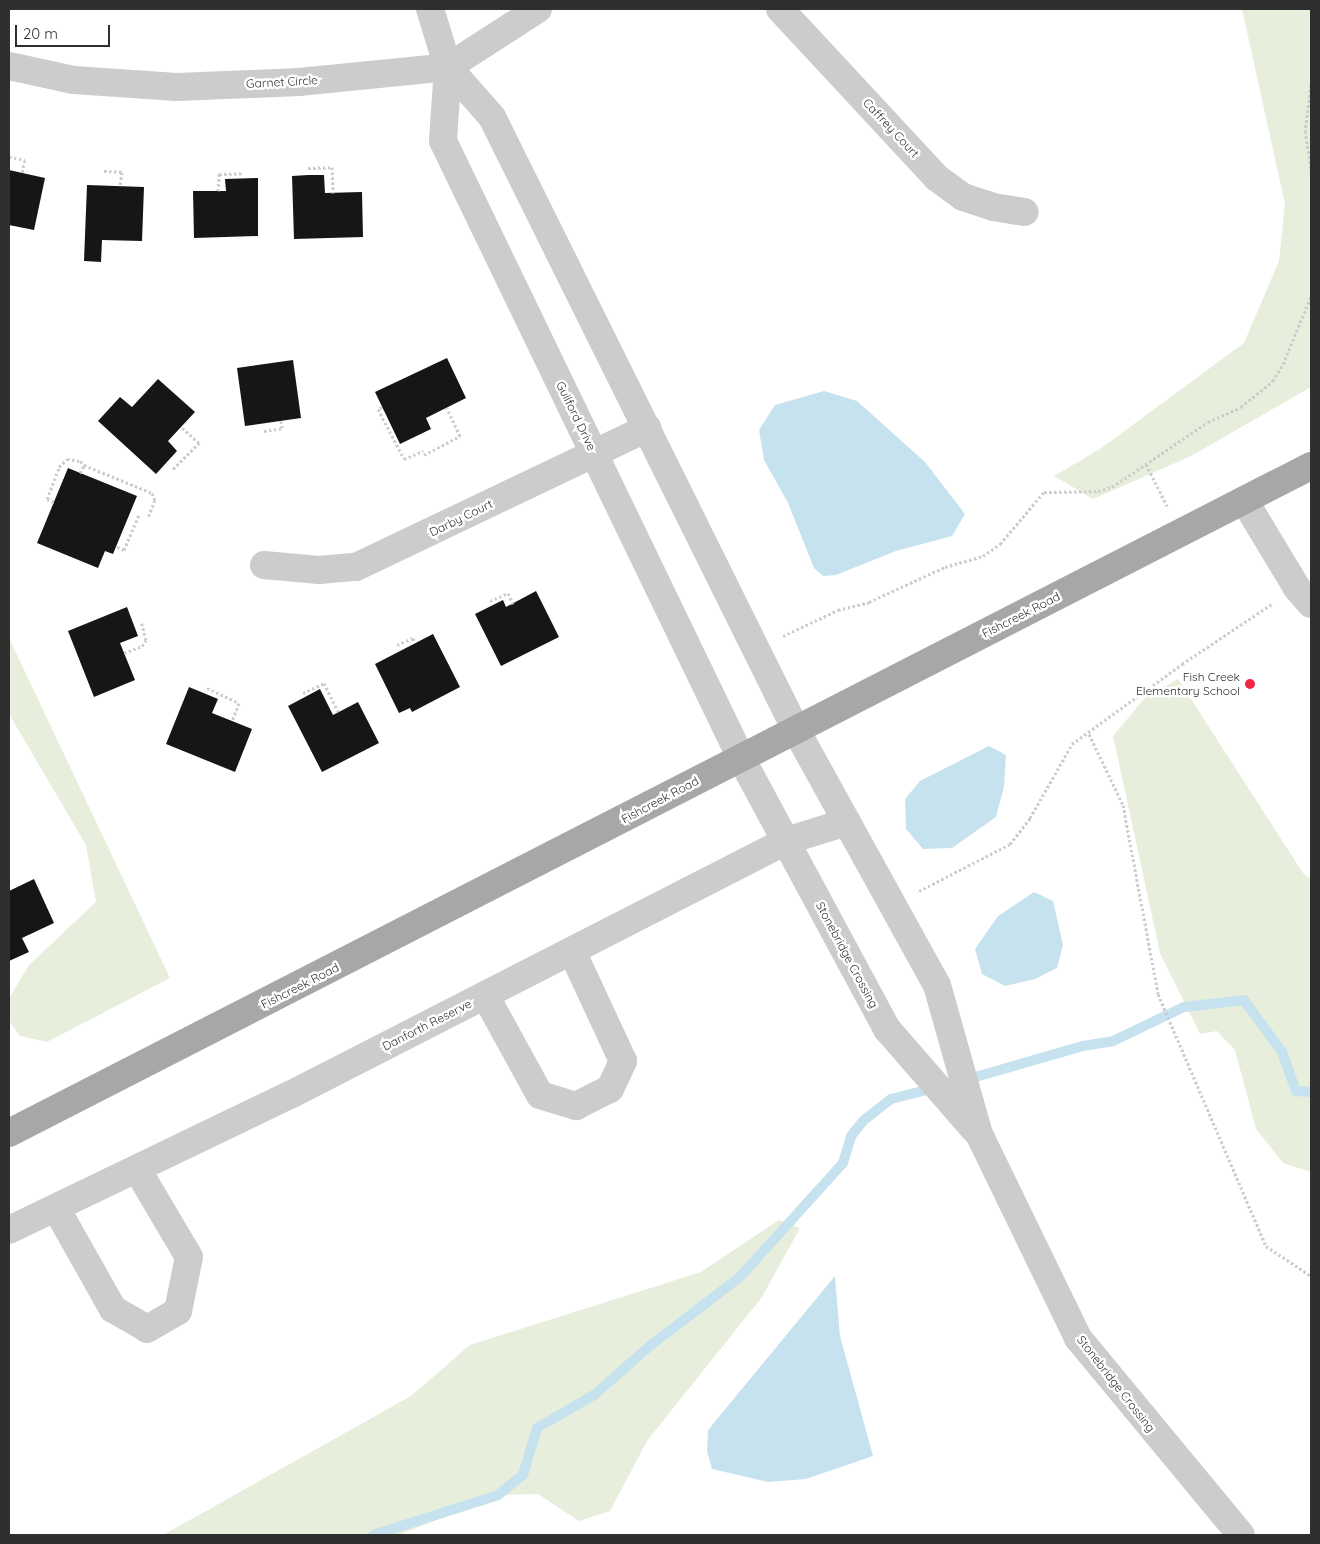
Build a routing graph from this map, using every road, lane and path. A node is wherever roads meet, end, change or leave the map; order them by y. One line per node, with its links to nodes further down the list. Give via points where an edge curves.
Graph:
1 (430, 9): 5 (street, Guilford Drive)
2 (538, 9): 5 (street, Garnet Circle)
3 (780, 9): 16 (street, Caffrey Court, via 938,178 963,197 993,207)
4 (9, 66): 5 (street, Garnet Circle, via 74,80 177,87 299,82)
5 (448, 67): 22 (street, Guilford Drive, via 492,117); 24 (street, Guilford Drive, via 443,141)
6 (1311, 86): 9 (path, via 1305,130)
7 (9, 157): 11 (path, via 25,160)
8 (308, 168): 15 (path, via 332,168)
9 (1311, 169)
10 (104, 171): 13 (path, via 122,172)
11 (22, 173)
12 (242, 173): 14 (path, via 218,174)
13 (120, 186)
14 (218, 191)
15 (333, 193)
16 (1025, 212)
17 (1311, 296): 25 (path, via 1273,381 1241,408 1208,422)
18 (382, 407): 19 (path, via 378,409 404,460 460,436)
19 (447, 408)
20 (281, 421): 23 (path, via 282,428)
21 (181, 427): 28 (path, via 198,443)
22 (648, 428): 24 (street, Darby Court); 50 (street, Guilford Drive)
23 (264, 431)
24 (594, 453): 36 (street, Darby Court, via 356,567 319,570); 52 (street, Guilford Drive)
25 (1146, 464): 33 (path); 44 (path, via 1112,487 1098,491 1044,492 1000,544 983,556 945,567 869,602 838,610 780,638)
26 (84, 465): 29 (path); 31 (path, via 67,459 59,467 47,499); 34 (path, via 152,493 155,500)
27 (1311, 466): 30 (main road, Fishcreek Road)
28 (173, 469)
29 (80, 473)
30 (1244, 500): 40 (street, via 1296,588); 50 (main road, Fishcreek Road)
31 (54, 502)
32 (139, 514): 35 (path, via 124,550)
33 (1171, 514)
34 (148, 517)
35 (117, 547)
36 (264, 565)
37 (1280, 599): 51 (path, via 1182,664)
38 (490, 601): 39 (path, via 508,593)
39 (513, 604)
40 (1311, 604)
41 (142, 621): 45 (path, via 146,640 142,646)
42 (415, 643): 43 (path, via 413,638)
43 (397, 645)
44 (784, 646)
45 (124, 653)
46 (207, 688): 49 (path, via 239,703)
47 (303, 693): 48 (path, via 324,683)
48 (338, 712)
49 (232, 720)
50 (796, 730): 52 (main road, Fishcreek Road); 53 (street, Stonebridge Crossing)
51 (1089, 734): 55 (path, via 1072,744 1030,818 1010,844); 63 (path, via 1123,805 1158,994 1266,1246)
52 (741, 758): 54 (street, Stonebridge Crossing); 59 (main road, Fishcreek Road)
53 (847, 822): 54 (street, Danforth Reserve); 58 (street, Stonebridge Crossing, via 937,985 958,1060)
54 (786, 842): 56 (street, Danforth Reserve); 58 (street, Stonebridge Crossing, via 887,1029 922,1070)
55 (916, 892)
56 (572, 951): 57 (street, Danforth Reserve); 57 (street, via 623,1061 610,1089 576,1106 540,1095)
57 (485, 995): 60 (street, Danforth Reserve)
58 (961, 1103): 64 (street, Stonebridge Crossing, via 1078,1338)
59 (9, 1133)
60 (137, 1169): 61 (street, Danforth Reserve); 61 (street, via 189,1257 178,1311 148,1329 113,1310)
61 (56, 1208): 62 (street, Danforth Reserve)
62 (9, 1230)
63 (1311, 1276)
64 (1241, 1535)

